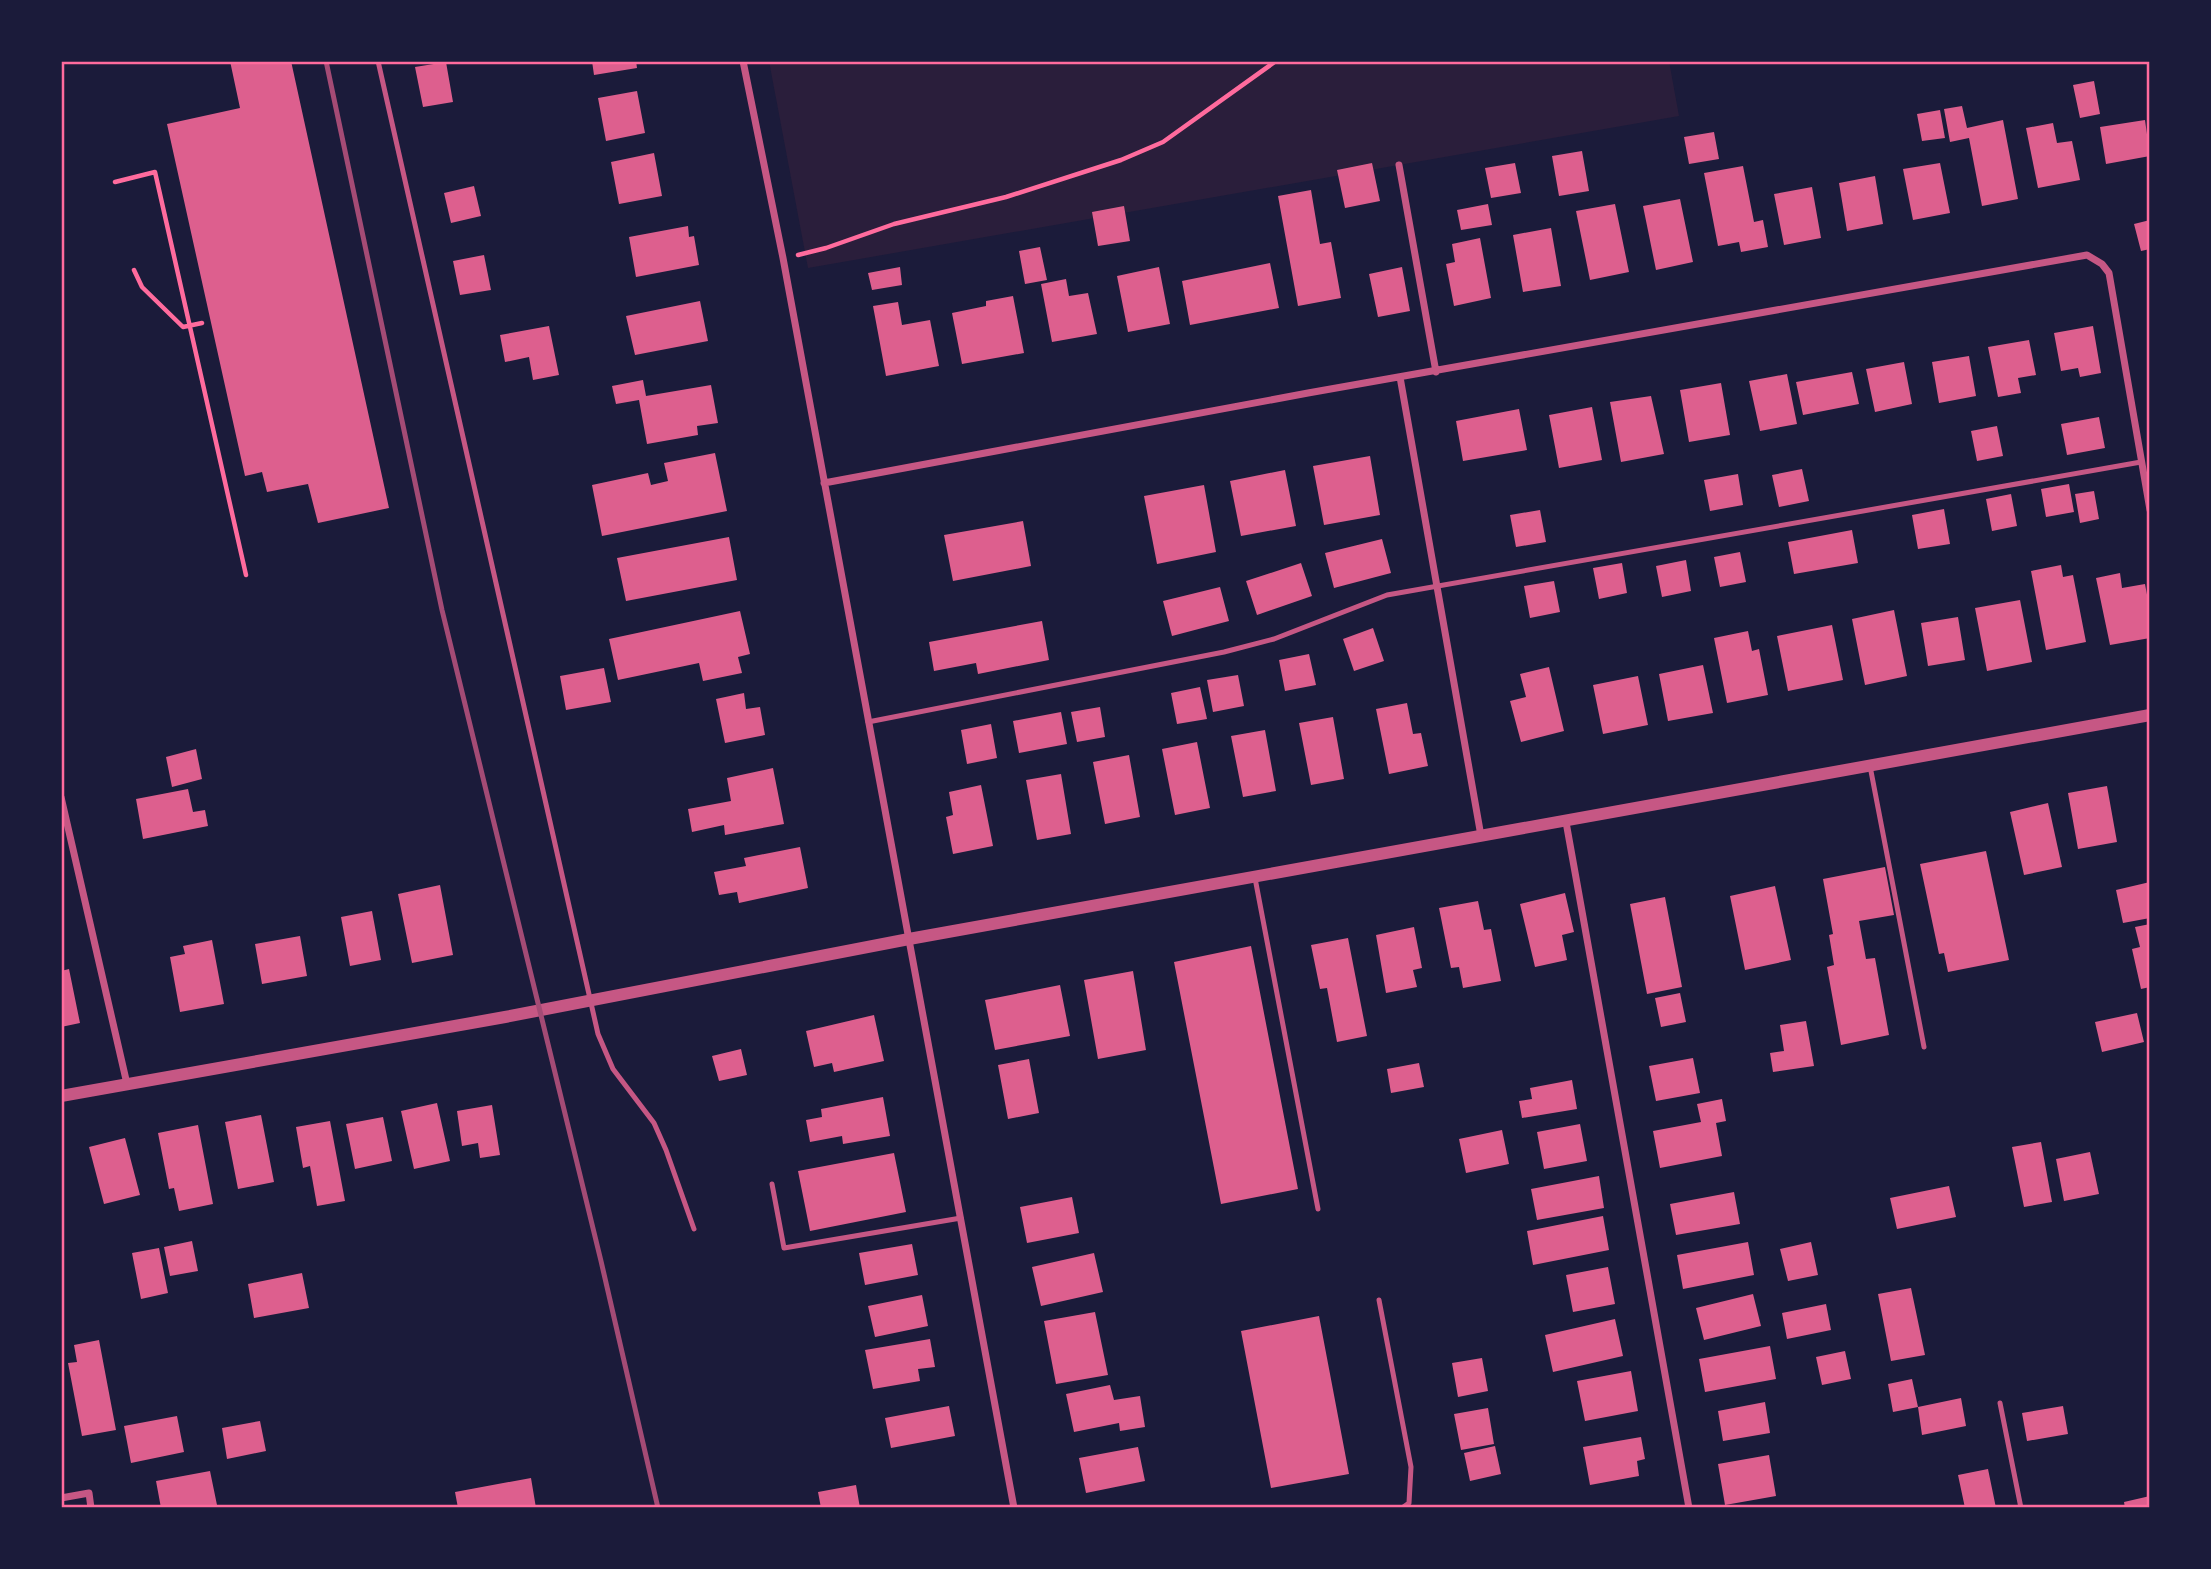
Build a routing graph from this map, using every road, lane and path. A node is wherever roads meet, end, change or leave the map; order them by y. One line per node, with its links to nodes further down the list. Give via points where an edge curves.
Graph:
1 (378, 61): 25 (lane)
2 (743, 61): 6 (street)
3 (1276, 61): 6 (path, via 1163,142 1121,159 1006,197 894,224)
4 (1399, 165): 10 (street)
5 (115, 182): 9 (path, via 155,172)
6 (783, 258): 13 (street)
7 (134, 270): 9 (path, via 142,287)
8 (202, 323): 9 (path)
9 (188, 326): 15 (path)
10 (1436, 372): 11 (street); 12 (street, via 2087,255 2109,273)
11 (1400, 377): 13 (street); 16 (street)
12 (2141, 462): 14 (street); 16 (lane)
13 (824, 483): 18 (street)
14 (2150, 510)
15 (246, 575)
16 (1437, 585): 18 (lane, via 1387,594 1274,639 1224,652); 22 (street)
17 (2150, 715): 19 (street)
18 (868, 722): 24 (street)
19 (1870, 766): 21 (street); 26 (lane)
20 (61, 797): 27 (street)
21 (1566, 822): 22 (street); 39 (street)
22 (1481, 837): 23 (street)
23 (1255, 878): 24 (street); 30 (lane)
24 (909, 939): 25 (street); 31 (street)
25 (589, 1000): 27 (street); 32 (lane, via 613,1069 654,1123)
26 (1924, 1047)
27 (127, 1084): 28 (street)
28 (61, 1096)
29 (772, 1184): 31 (lane, via 784,1248)
30 (1318, 1209)
31 (961, 1218): 37 (street)
32 (694, 1229)
33 (1379, 1300): 38 (lane, via 1411,1467 1409,1503)
34 (2000, 1403): 40 (lane)
35 (61, 1498): 36 (street, via 89,1493)
36 (91, 1508)
37 (1014, 1508)
38 (1402, 1508)
39 (1689, 1508)
40 (2021, 1508)

